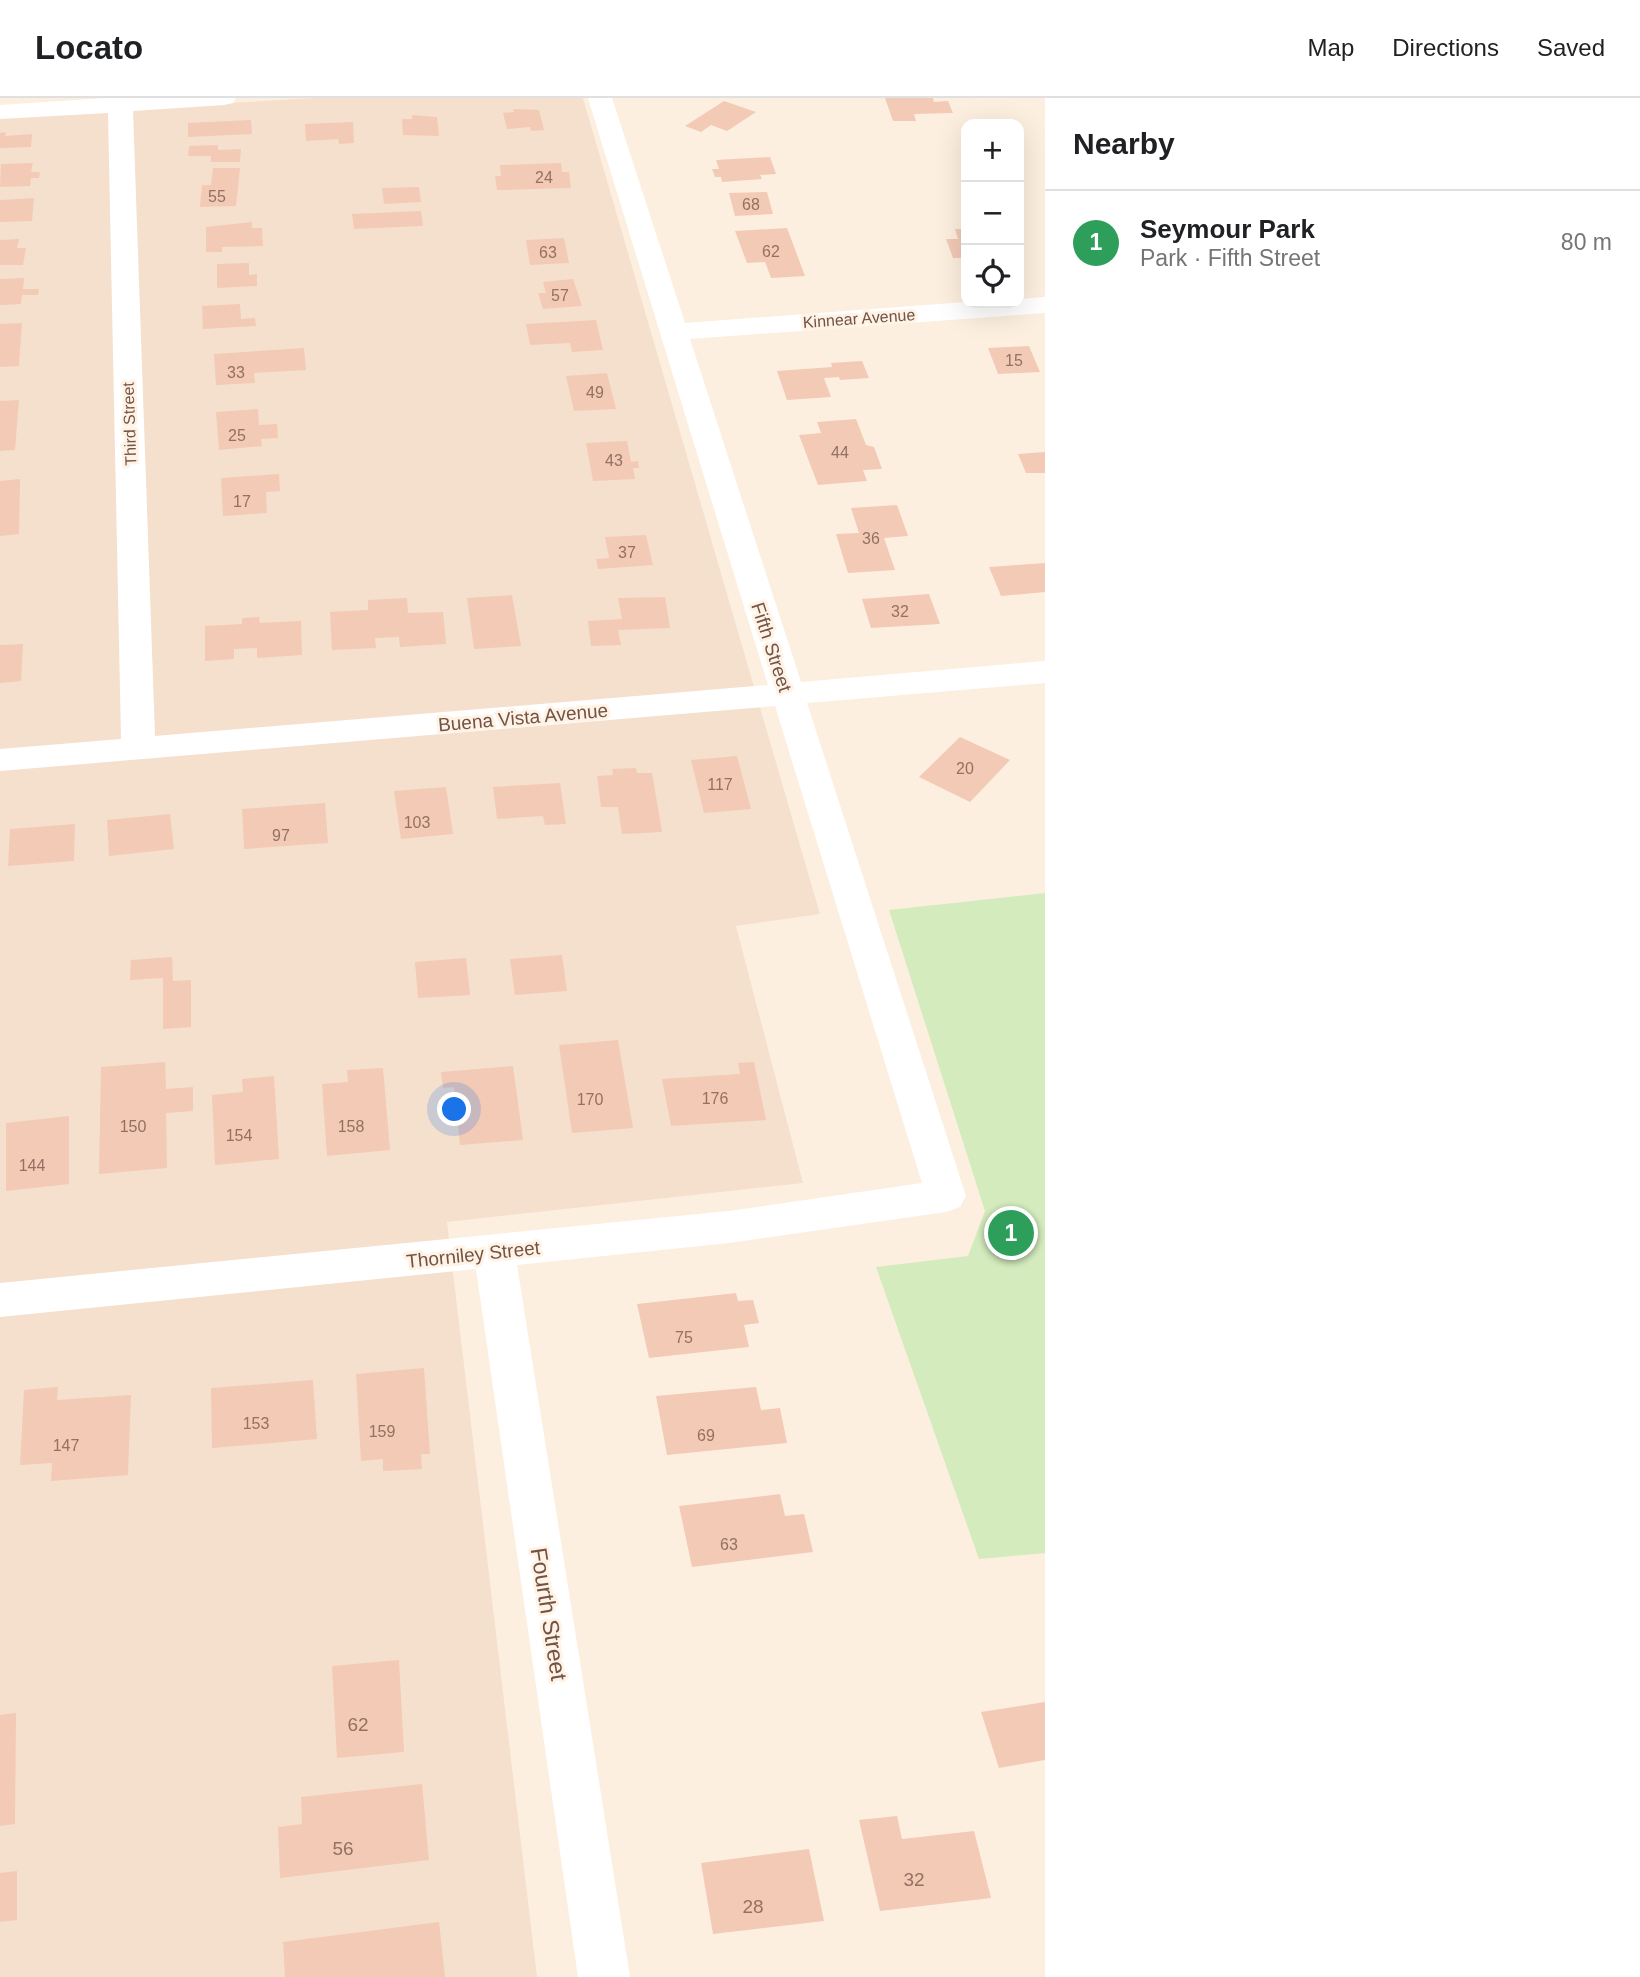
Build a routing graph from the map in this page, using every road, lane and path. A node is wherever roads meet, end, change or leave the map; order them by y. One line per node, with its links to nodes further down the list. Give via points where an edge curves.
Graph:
1 (225, 98): 3 (street)
2 (600, 98): 6 (street, Fifth Street)
3 (120, 101): 4 (street); 9 (street, Third Street)
4 (0, 111)
5 (1045, 304): 6 (street, Kinnear Avenue)
6 (672, 332): 8 (street, Fifth Street)
7 (1045, 672): 8 (street, Buena Vista Avenue)
8 (788, 694): 9 (street, Buena Vista Avenue); 11 (street, Fifth Street)
9 (138, 749): 10 (street, Buena Vista Avenue)
10 (0, 760)
11 (946, 1196): 12 (street, Thorniley Street, via 729,1227)
12 (494, 1252): 13 (street, Thorniley Street); 14 (street, Fourth Street)
13 (0, 1300)
14 (604, 1977)

